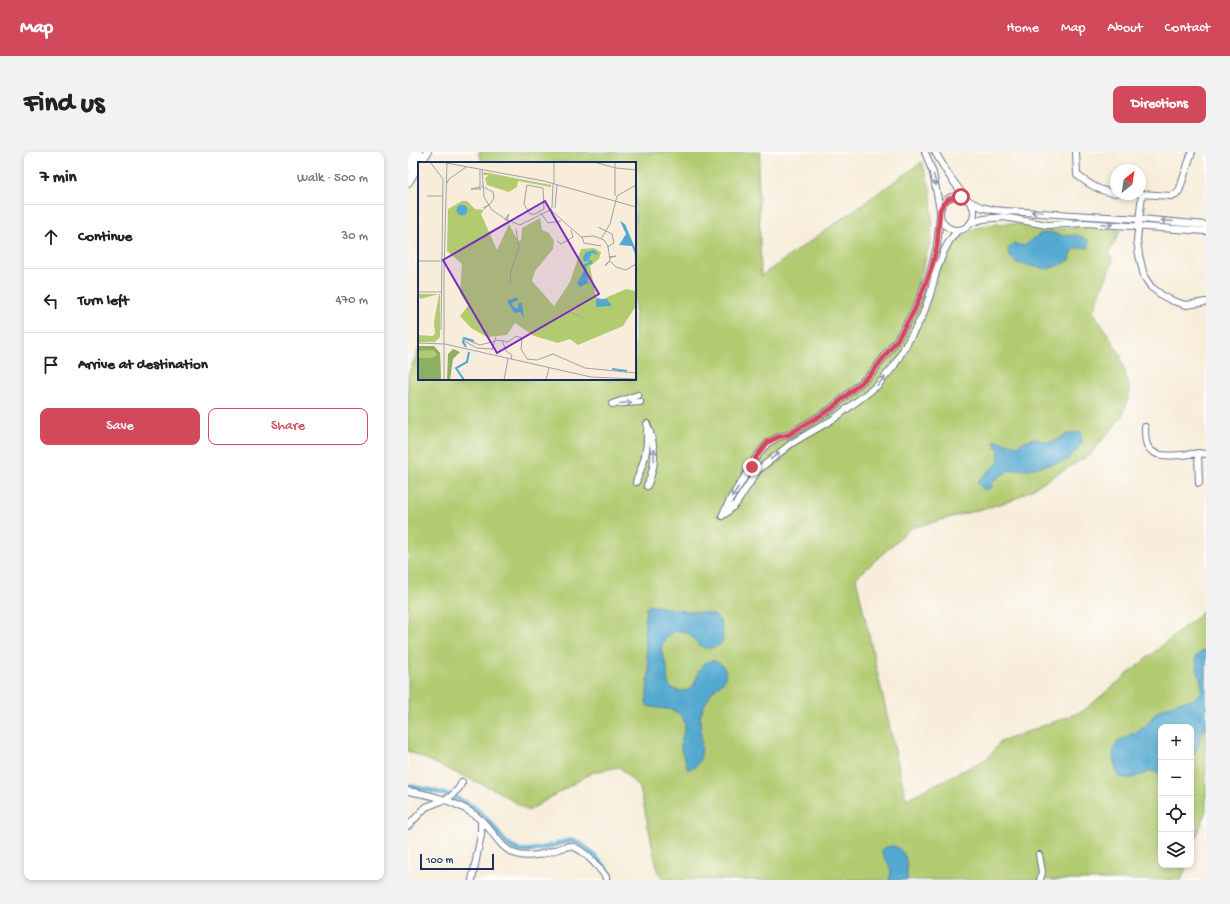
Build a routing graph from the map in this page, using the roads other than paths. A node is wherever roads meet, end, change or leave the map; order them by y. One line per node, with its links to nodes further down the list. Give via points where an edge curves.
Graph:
1 (417, 152): 9 (highway)
2 (426, 152): 7 (main road)
3 (925, 152): 15 (street, one-way to 15, via 933,173)
4 (935, 152): 13 (street)
5 (1076, 152): 11 (street, via 1077,175 1090,186)
6 (1192, 152): 12 (street, via 1176,194)
7 (420, 162)
8 (418, 166): 10 (main road)
9 (408, 167)
10 (408, 182)
11 (1110, 192)
12 (1146, 194)
13 (967, 200): 15 (street, via 961,197 948,199); 16 (street); 20 (street, via 974,211)
14 (1141, 200): 18 (street)
15 (940, 213): 23 (street, via 942,222 951,230); 25 (street)
16 (1004, 214): 17 (street, one-way to 16); 19 (street, via 1047,225); 20 (street)
17 (1085, 215): 18 (street); 19 (street)
18 (1140, 219): 21 (street, one-way to 18); 22 (street)
19 (1085, 222): 22 (street, one-way to 22)
20 (971, 223): 23 (street)
21 (1206, 225)
22 (1138, 226): 24 (street); 26 (street, via 1139,255 1144,276 1151,287 1162,296 1186,305)
23 (957, 231): 25 (street)
24 (1206, 231)
25 (933, 271): 25 (street, one-way to 25, via 897,340 872,373 831,409 788,435 768,442 756,457 722,516 736,504 758,470 772,458 835,418 878,385 894,366 922,316 930,294)
26 (1206, 302)
27 (1145, 427): 28 (street, via 1146,444 1154,454 1162,456)
28 (1198, 452): 29 (street); 31 (street)
29 (1206, 454)
30 (636, 482): 32 (street, one-way to 30, via 652,476 655,451 646,424 647,450)
31 (1199, 483)
32 (647, 486)
33 (462, 782): 35 (street, via 456,792)
34 (408, 791): 35 (street)
35 (446, 799): 36 (street); 37 (street, via 426,807)
36 (481, 820): 39 (street, via 481,835); 40 (street, via 507,850 515,854 532,855 574,846 601,870)
37 (408, 826)
38 (1039, 855): 41 (street, via 1042,872)
39 (472, 880)
40 (606, 880)
41 (1040, 880)

